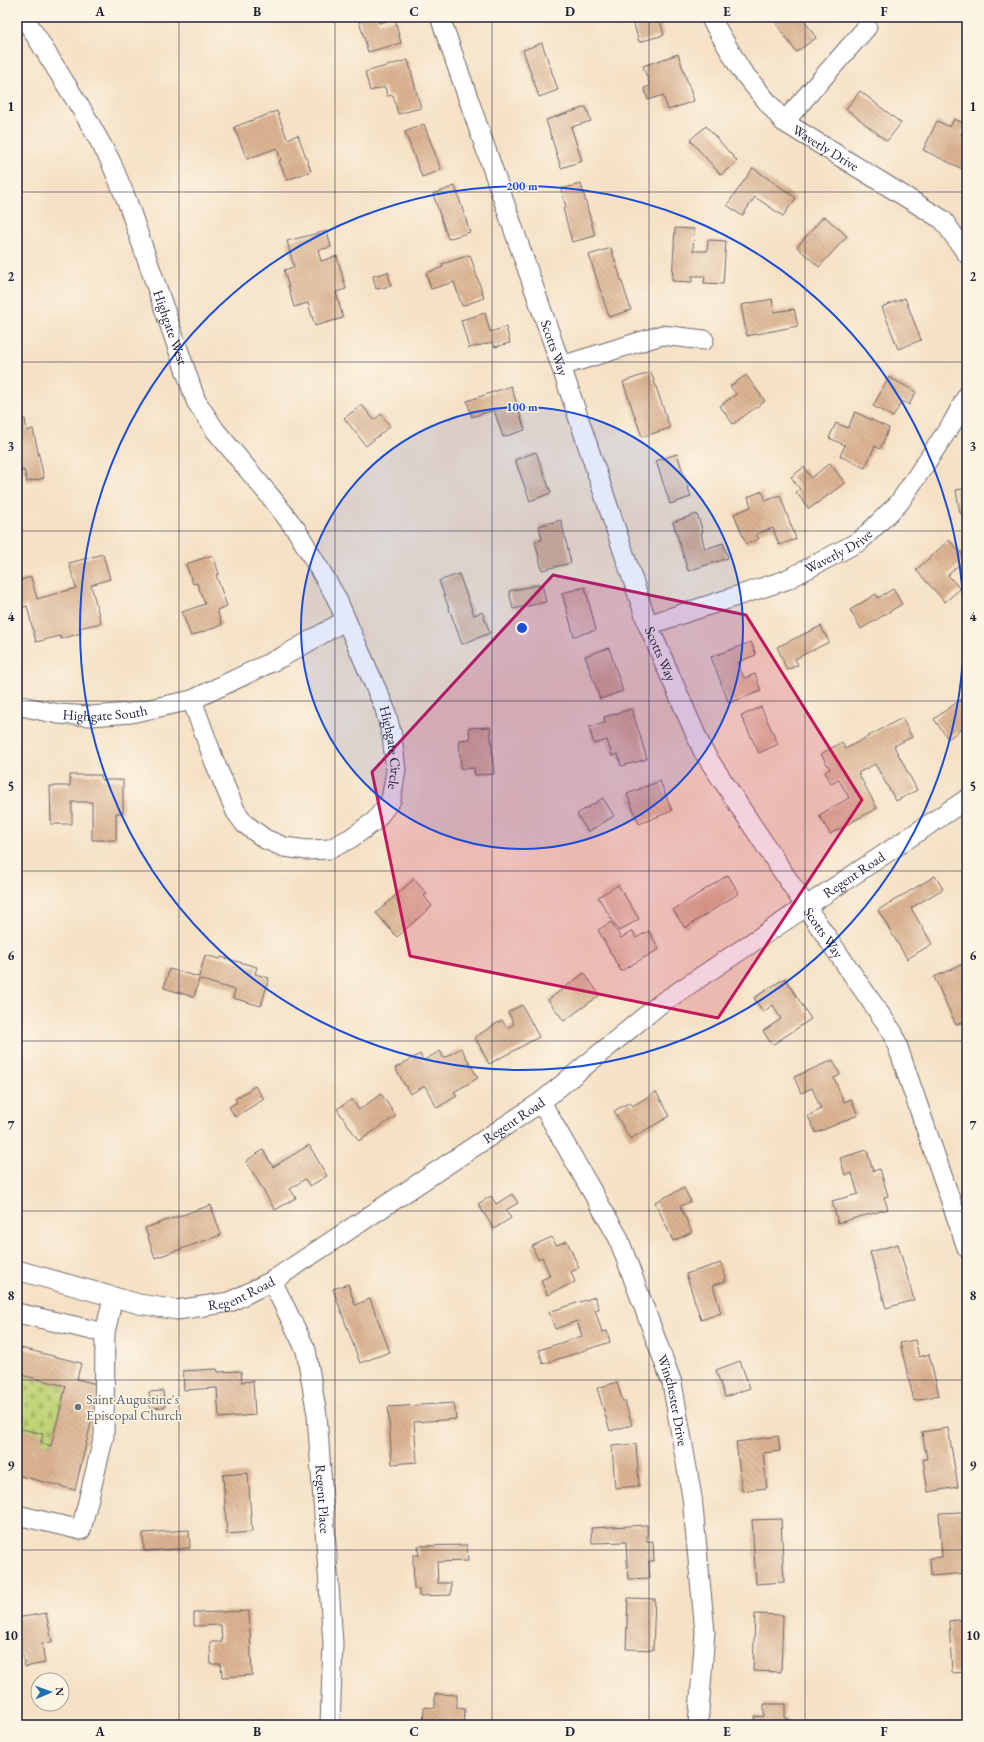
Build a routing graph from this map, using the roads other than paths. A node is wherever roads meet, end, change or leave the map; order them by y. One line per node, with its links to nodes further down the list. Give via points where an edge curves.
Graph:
1 (24, 17): 11 (street, Highgate West, via 110,160 127,201 196,401 215,430 297,531 336,597)
2 (440, 17): 8 (street, Scotts Way)
3 (710, 17): 5 (street, Waverly Drive, via 741,70)
4 (867, 27): 5 (street)
5 (784, 122): 6 (street, Waverly Drive, via 943,220)
6 (967, 254)
7 (704, 340): 8 (street, via 662,335)
8 (561, 366): 12 (street, Scotts Way)
9 (967, 396): 10 (street, Waverly Drive)
10 (960, 426): 12 (street, Waverly Drive, via 899,503 860,541 786,580)
11 (346, 620): 13 (street, via 282,657); 13 (street, Highgate Circle, via 385,708 392,736 396,770 391,800 375,821 330,849 284,847 265,839 245,824 236,812 214,763)
12 (648, 625): 16 (street, Scotts Way, via 703,751)
13 (192, 700): 14 (street, Highgate South, via 131,713 91,716 58,714)
14 (17, 705)
15 (967, 799): 16 (street, Regent Road)
16 (806, 907): 17 (street, Regent Road, via 660,1004); 18 (street, Scotts Way, via 893,1033)
17 (541, 1102): 20 (street, Regent Road); 26 (street, Winchester Drive, via 618,1237 672,1383 692,1497 705,1632)
18 (967, 1248)
19 (17, 1270): 21 (street, Regent Road)
20 (272, 1281): 21 (street, Regent Road, via 230,1302 176,1310); 25 (street, Regent Place, via 306,1350 317,1415 333,1643)
21 (113, 1297): 23 (street)
22 (17, 1313): 23 (street)
23 (105, 1333): 24 (street, via 104,1436 81,1530)
24 (17, 1515)
25 (330, 1725)
26 (698, 1725)

